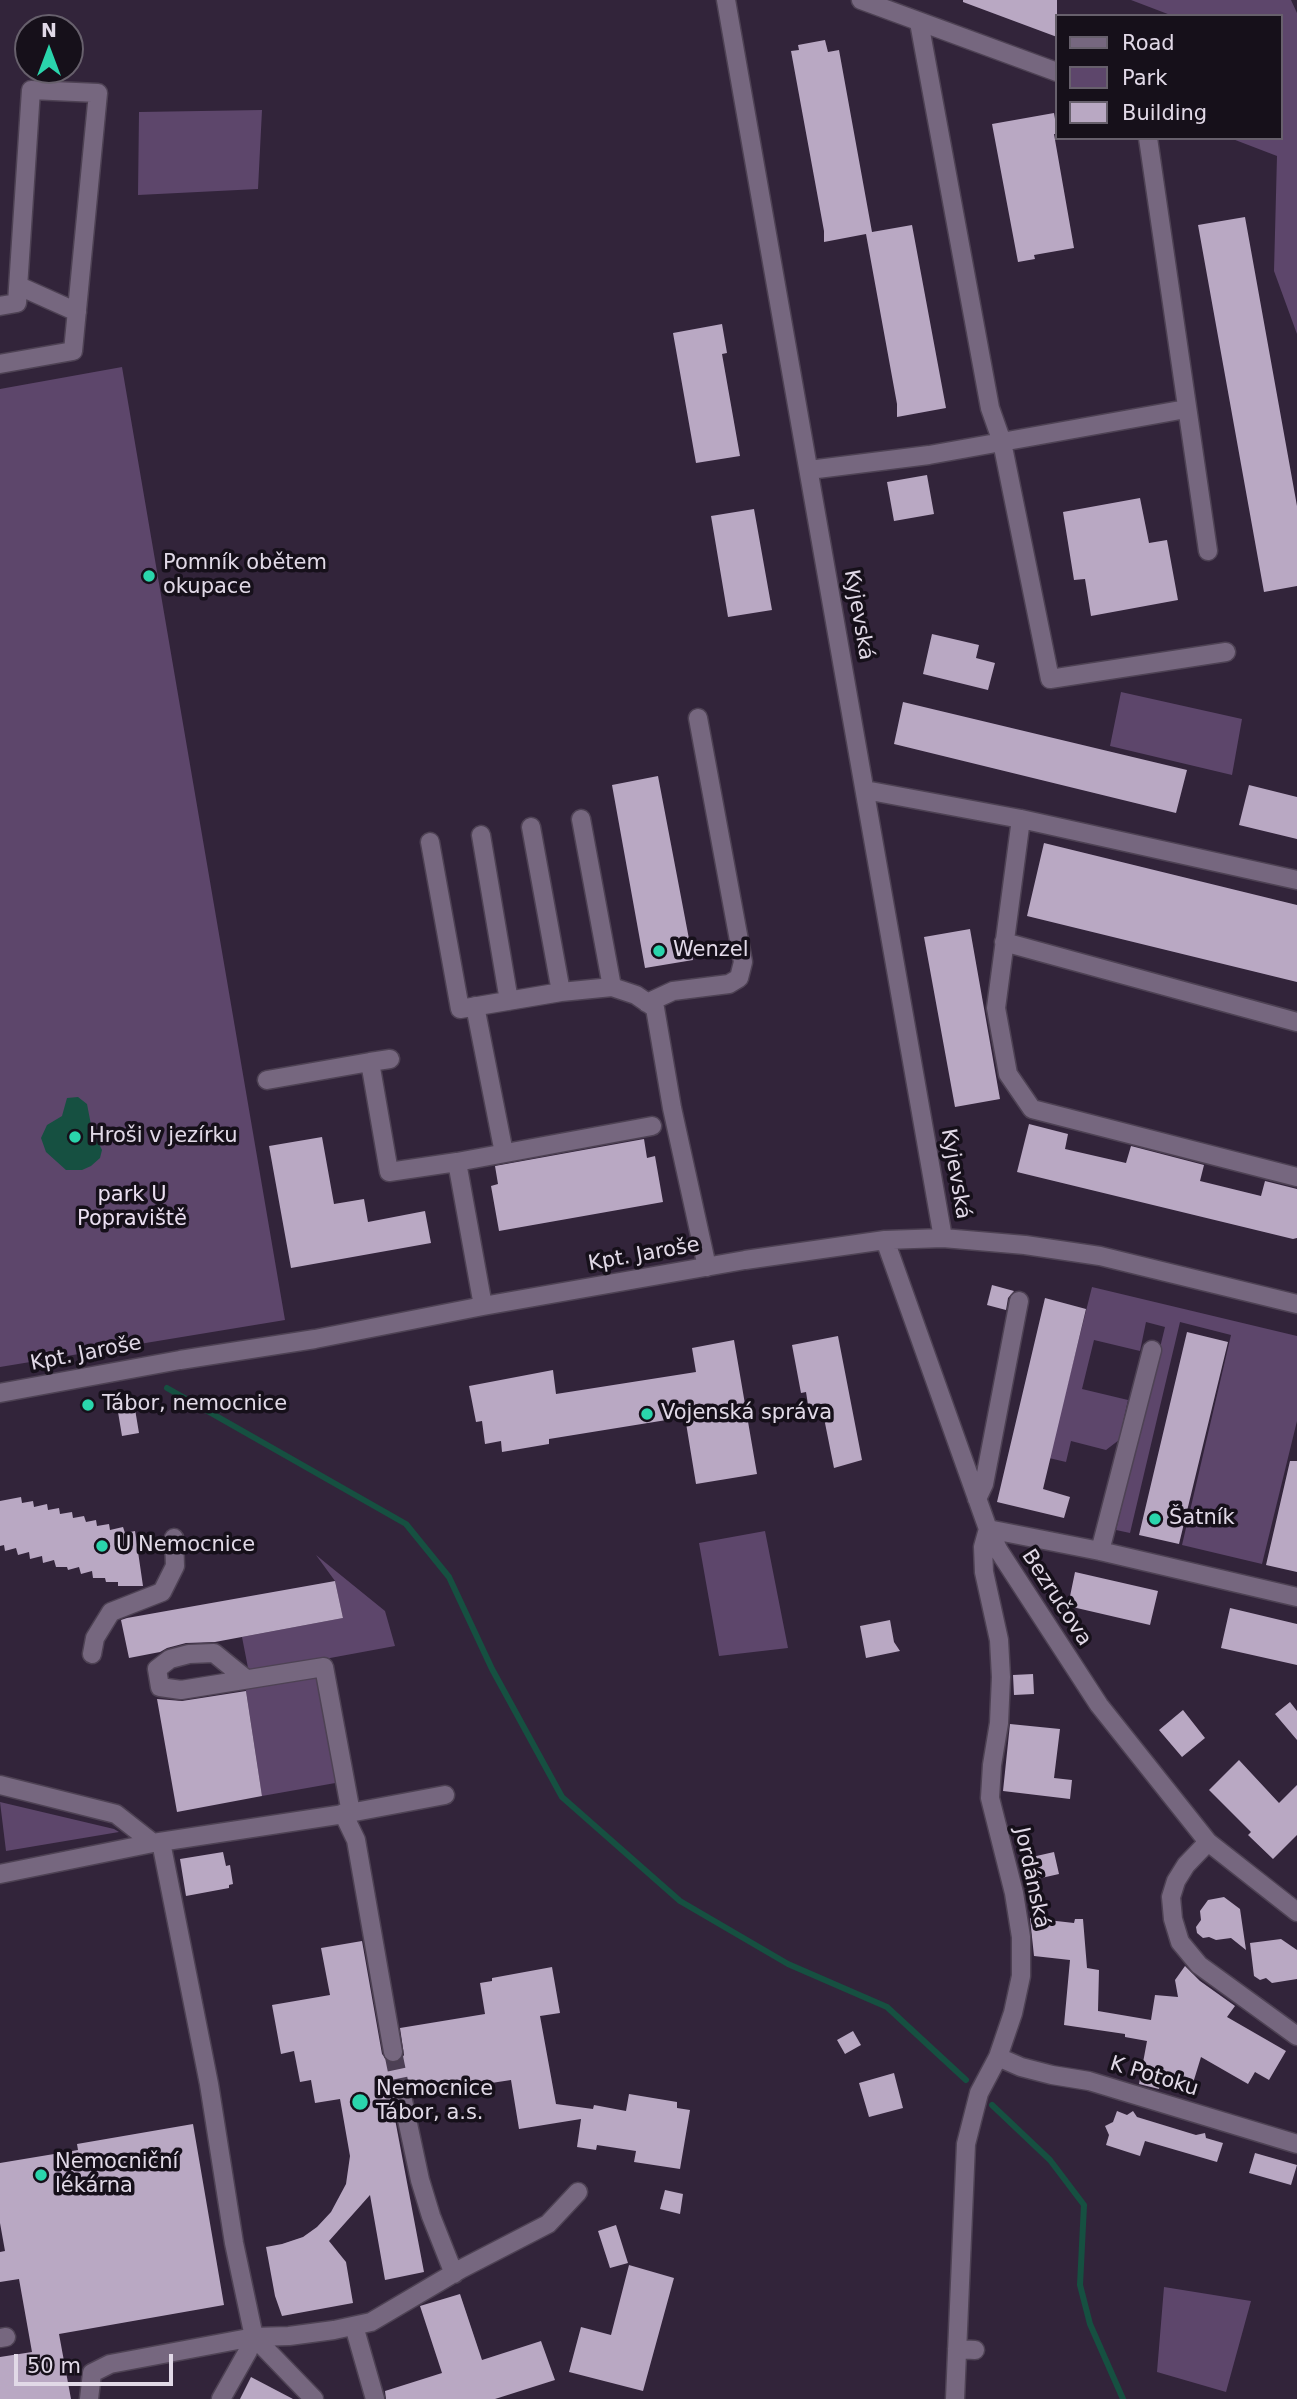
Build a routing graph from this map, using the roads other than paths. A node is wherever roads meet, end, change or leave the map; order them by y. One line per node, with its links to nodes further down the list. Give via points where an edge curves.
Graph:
1 (726, 0): 12 (street, Kyjevská)
2 (861, 0): 3 (street)
3 (919, 22): 4 (street); 11 (street, via 990,408)
4 (1056, 72)
5 (1148, 140): 10 (street)
6 (19, 286): 7 (street, via 17,303); 8 (street); 8 (street, via 31,90 98,93)
7 (0, 306)
8 (77, 312): 9 (street, via 73,351)
9 (0, 364)
10 (1186, 409): 11 (street); 13 (street)
11 (1002, 442): 12 (street); 14 (street, via 1050,679)
12 (809, 470): 16 (street, Kyjevská)
13 (1208, 551)
14 (1226, 652)
15 (698, 718): 27 (street, via 743,962 738,978 730,984 673,991)
16 (865, 790): 18 (street); 37 (street, Kyjevská)
17 (581, 818): 24 (street)
18 (1021, 819): 22 (street); 23 (street)
19 (531, 827): 25 (street)
20 (481, 835): 26 (street)
21 (430, 842): 28 (street, via 460,1009)
22 (1297, 880)
23 (1004, 942): 29 (street); 36 (street, via 996,1008 1008,1074 1032,1109)
24 (612, 987): 25 (street); 27 (street)
25 (561, 992): 26 (street)
26 (509, 1001): 28 (street)
27 (647, 1003): 39 (street, via 655,1008)
28 (475, 1006): 34 (street)
29 (1297, 1022)
30 (390, 1059): 31 (street)
31 (370, 1062): 32 (street); 35 (street, via 389,1172)
32 (267, 1080)
33 (652, 1126): 34 (street)
34 (504, 1153): 35 (street)
35 (457, 1162): 42 (street)
36 (1297, 1177)
37 (943, 1238): 38 (street, Kpt. Jaroše); 41 (street, Kpt. Jaroše, via 1100,1256)
38 (885, 1240): 39 (street, Kpt. Jaroše); 45 (street, Bezručova)
39 (707, 1267): 42 (street, Kpt. Jaroše)
40 (1019, 1301): 45 (street, via 984,1484)
41 (1297, 1304)
42 (483, 1306): 44 (street, Kpt. Jaroše)
43 (1152, 1350): 48 (street)
44 (0, 1393)
45 (977, 1499): 46 (street, Bezručova)
46 (988, 1529): 48 (street); 56 (street, Bezručova, via 1099,1705); 61 (street, Jordánská, via 984,1572 999,1640 1000,1677 990,1798 1021,1937 1021,1976)
47 (174, 1538): 50 (street, via 175,1566 162,1592 111,1612 95,1638)
48 (1100, 1551): 49 (street)
49 (1297, 1597)
50 (92, 1654)
51 (246, 1679): 54 (street, via 324,1667)
52 (0, 1785): 55 (street, via 116,1814)
53 (446, 1795): 54 (street)
54 (347, 1813): 55 (street); 60 (street, via 356,1840)
55 (157, 1842): 57 (street); 67 (street, via 209,2084)
56 (1208, 1842): 58 (street, Bezručova); 59 (street, via 1186,1865 1171,1897 1180,1942 1199,1965)
57 (0, 1874)
58 (1297, 1912)
59 (1297, 2036)
60 (393, 2052)
61 (998, 2057): 63 (street, K Potoku); 72 (street, Jordánská, via 979,2093 966,2144 966,2349)
62 (402, 2096): 65 (street, via 424,2192)
63 (1297, 2144)
64 (578, 2192): 65 (street, via 548,2224)
65 (454, 2274): 66 (street, via 372,2322)
66 (354, 2326): 67 (street); 71 (street)
67 (254, 2337): 68 (street, via 110,2364 92,2373); 69 (street); 70 (street)
68 (89, 2399)
69 (221, 2399)
70 (314, 2399)
71 (374, 2399)
72 (955, 2399)

